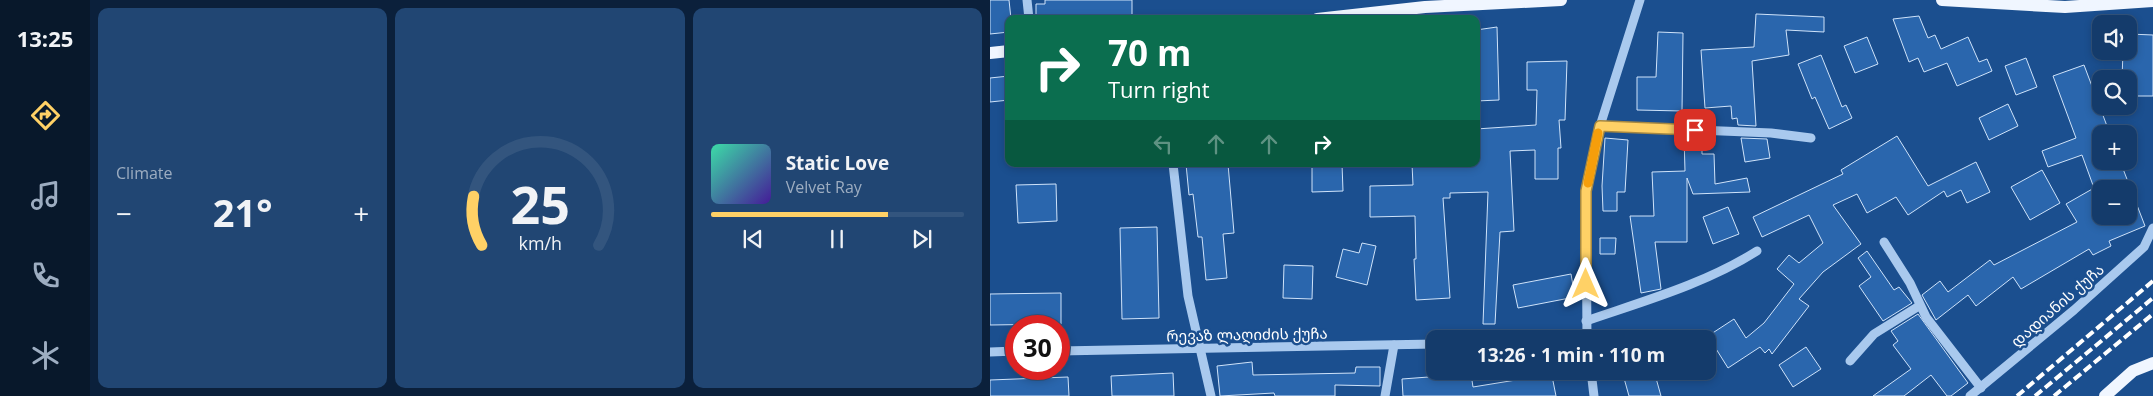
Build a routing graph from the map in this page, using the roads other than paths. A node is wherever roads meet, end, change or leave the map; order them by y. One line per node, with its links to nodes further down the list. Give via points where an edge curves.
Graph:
1 (1027, 0): 7 (street)
2 (1561, 0): 6 (main road)
3 (1640, 0): 11 (street)
4 (1942, 0): 5 (main road, via 2065,7)
5 (2153, 1)
6 (1425, 3): 8 (main road)
7 (1029, 15)
8 (1344, 15)
9 (1005, 51): 10 (main road)
10 (990, 53)
11 (1600, 126): 12 (street, via 1771,133); 18 (street, via 1586,191)
12 (1811, 138)
13 (1173, 167): 22 (street, via 1188,296)
14 (2153, 228): 29 (street, დადიანის ქუჩა, via 2144,247)
15 (1884, 242): 17 (street, via 1910,283)
16 (1757, 251): 18 (street, via 1733,267 1677,290)
17 (1920, 306): 26 (street, via 1874,334); 29 (street)
18 (1586, 320): 19 (street)
19 (1586, 330)
20 (1426, 344): 21 (street, რევაზ ლაღიძის ქუჩა)
21 (1394, 345): 22 (street, რევაზ ლაღიძის ქუჩა); 31 (street)
22 (1199, 349): 24 (street, რევაზ ლაღიძის ქუჩა); 30 (street)
23 (1005, 351): 25 (street)
24 (1070, 351)
25 (990, 352)
26 (1850, 362)
27 (2153, 363): 34 (main road, via 2133,371)
28 (1592, 380): 32 (street)
29 (1981, 388): 33 (street, დადიანის ქუჩა)
30 (1211, 396)
31 (1385, 396)
32 (1594, 396)
33 (1970, 396)
34 (2106, 396)

